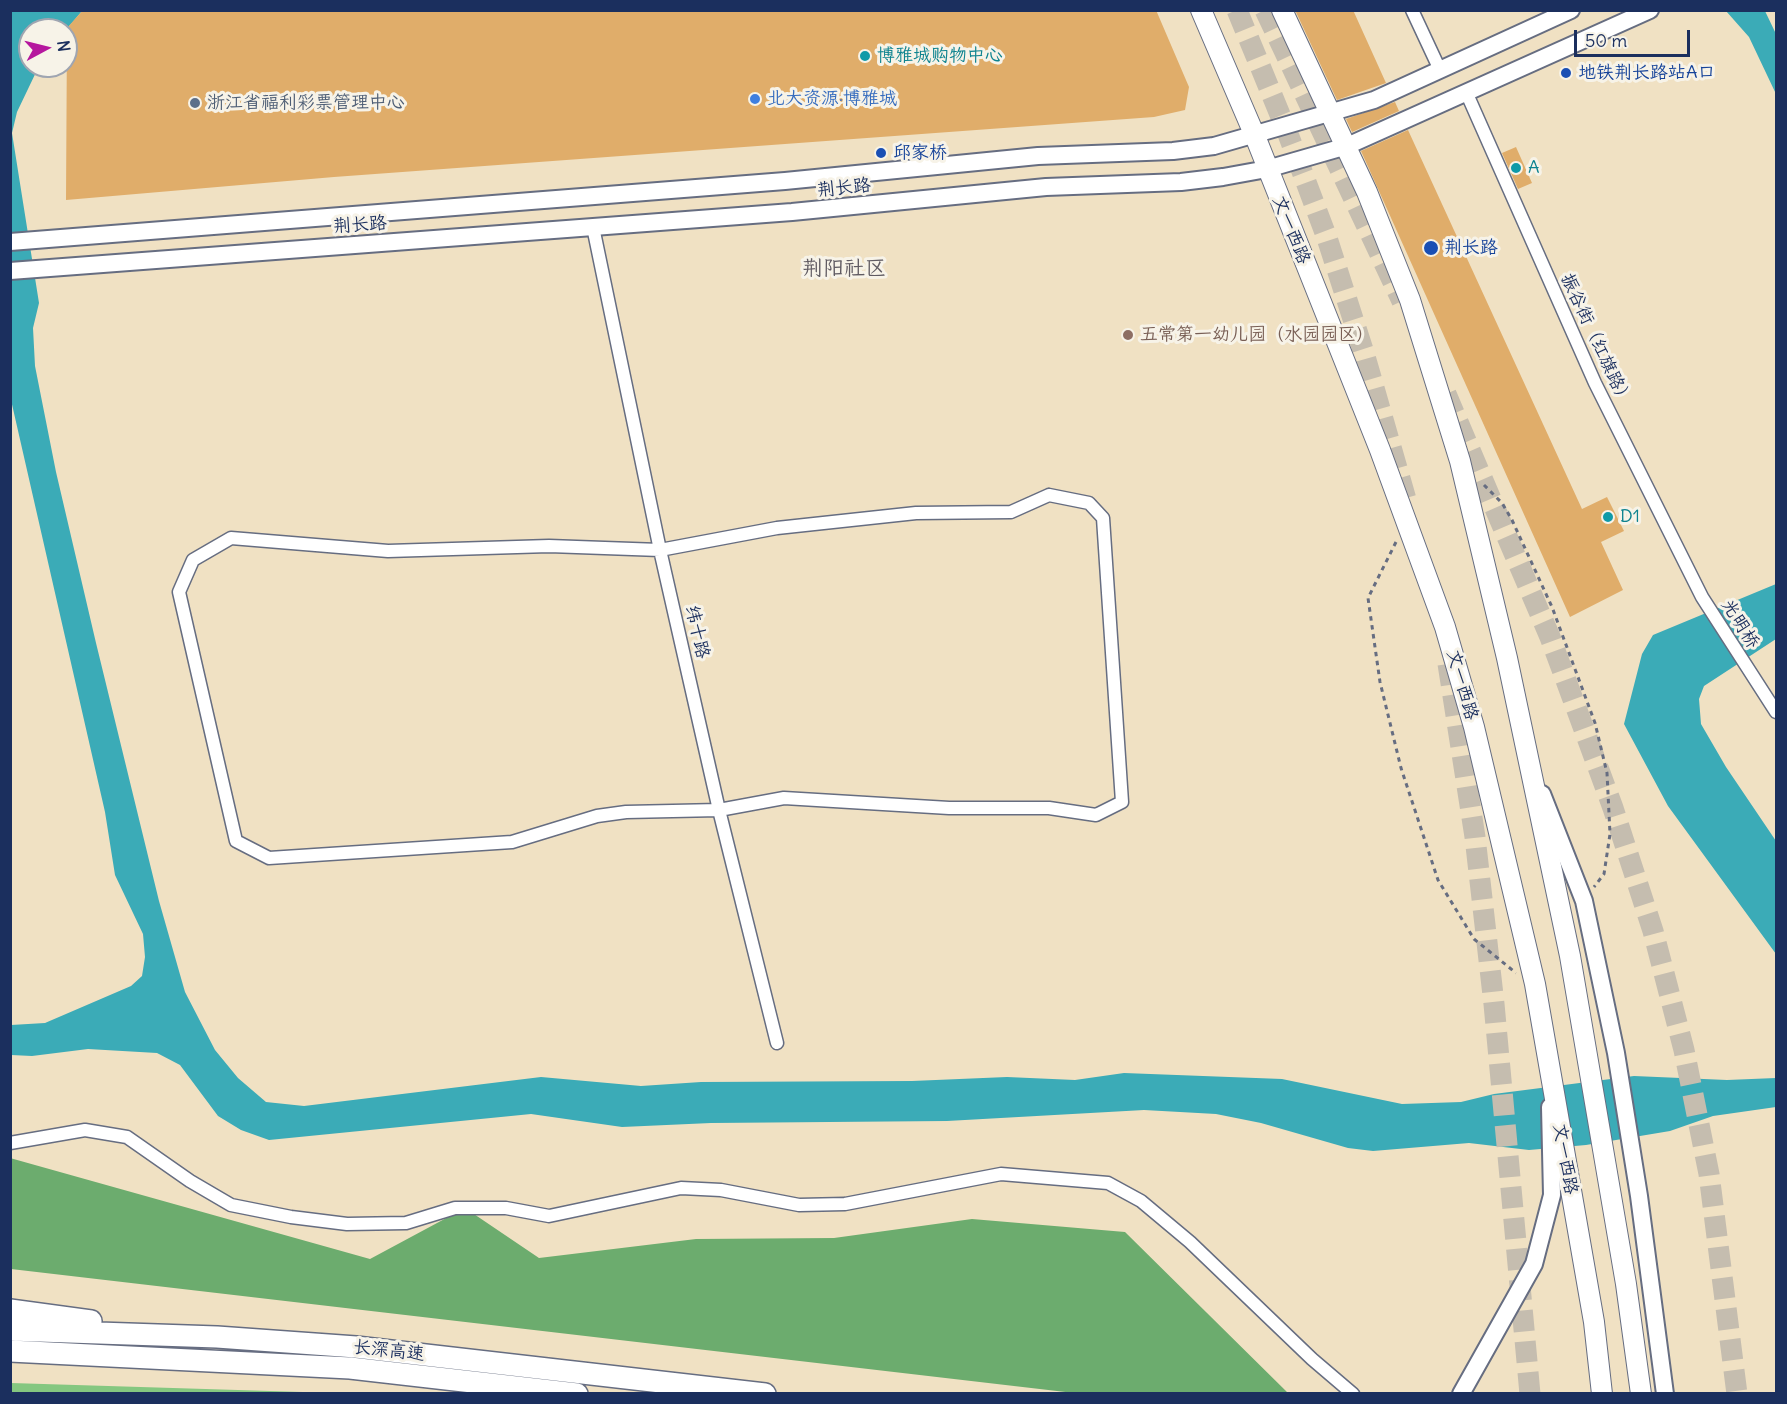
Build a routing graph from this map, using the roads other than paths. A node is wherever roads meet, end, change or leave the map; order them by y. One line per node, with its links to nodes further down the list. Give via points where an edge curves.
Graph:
1 (1202, 10): 9 (main road, 文一西路)
2 (1282, 10): 8 (main road)
3 (1412, 10): 6 (street)
4 (1571, 10): 6 (main road, 荆长路)
5 (1650, 10): 7 (main road, 荆长路)
6 (1440, 70): 8 (main road, 荆长路)
7 (1467, 94): 10 (main road, 荆长路); 16 (street, 振谷街（红旗路）, via 1595,383)
8 (1332, 114): 9 (main road, 荆长路); 10 (main road)
9 (1255, 136): 11 (main road, 文一西路); 13 (main road, 荆长路, via 1173,151 1038,156 785,181)
10 (1347, 146): 11 (main road, 荆长路); 18 (main road, via 1410,300 1460,461)
11 (1267, 169): 12 (main road, 荆长路, via 1181,182 1046,188); 21 (main road, 文一西路, via 1407,519 1445,627 1474,727 1535,984)
12 (593, 227): 14 (main road, 荆长路); 15 (street, 纬十路)
13 (10, 242)
14 (10, 271)
15 (660, 550): 19 (street, 纬十路); 19 (street, via 777,528 916,513 1011,512 1049,495 1089,503 1103,518 1122,802 1096,815 1049,808 950,808 783,798); 19 (street, via 549,546 388,551 231,538 193,560 179,592 236,842 269,858 512,842 597,816)
16 (1702, 597): 17 (street, 光明桥)
17 (1776, 712)
18 (1530, 763): 32 (main road, via 1589,1058); 33 (main road, via 1584,901 1616,1053)
19 (719, 810): 20 (street, 纬十路)
20 (777, 1043)
21 (1549, 1066): 30 (main road, via 1552,1195 1534,1264); 31 (main road, 文一西路, via 1594,1322)
22 (10, 1143): 29 (street, via 84,1130 127,1137 231,1204 347,1224 406,1223 455,1208 506,1208 549,1216 681,1188 720,1190 799,1205 845,1204 1001,1174 1108,1183 1141,1201 1190,1242)
23 (10, 1310): 25 (highway)
24 (10, 1330): 25 (highway, 长深高速)
25 (217, 1336): 28 (highway, 长深高速, via 356,1347)
26 (10, 1351): 27 (highway, 长深高速, via 350,1368)
27 (577, 1394)
28 (765, 1394)
29 (1353, 1394)
30 (1461, 1394)
31 (1602, 1394)
32 (1641, 1394)
33 (1665, 1394)

